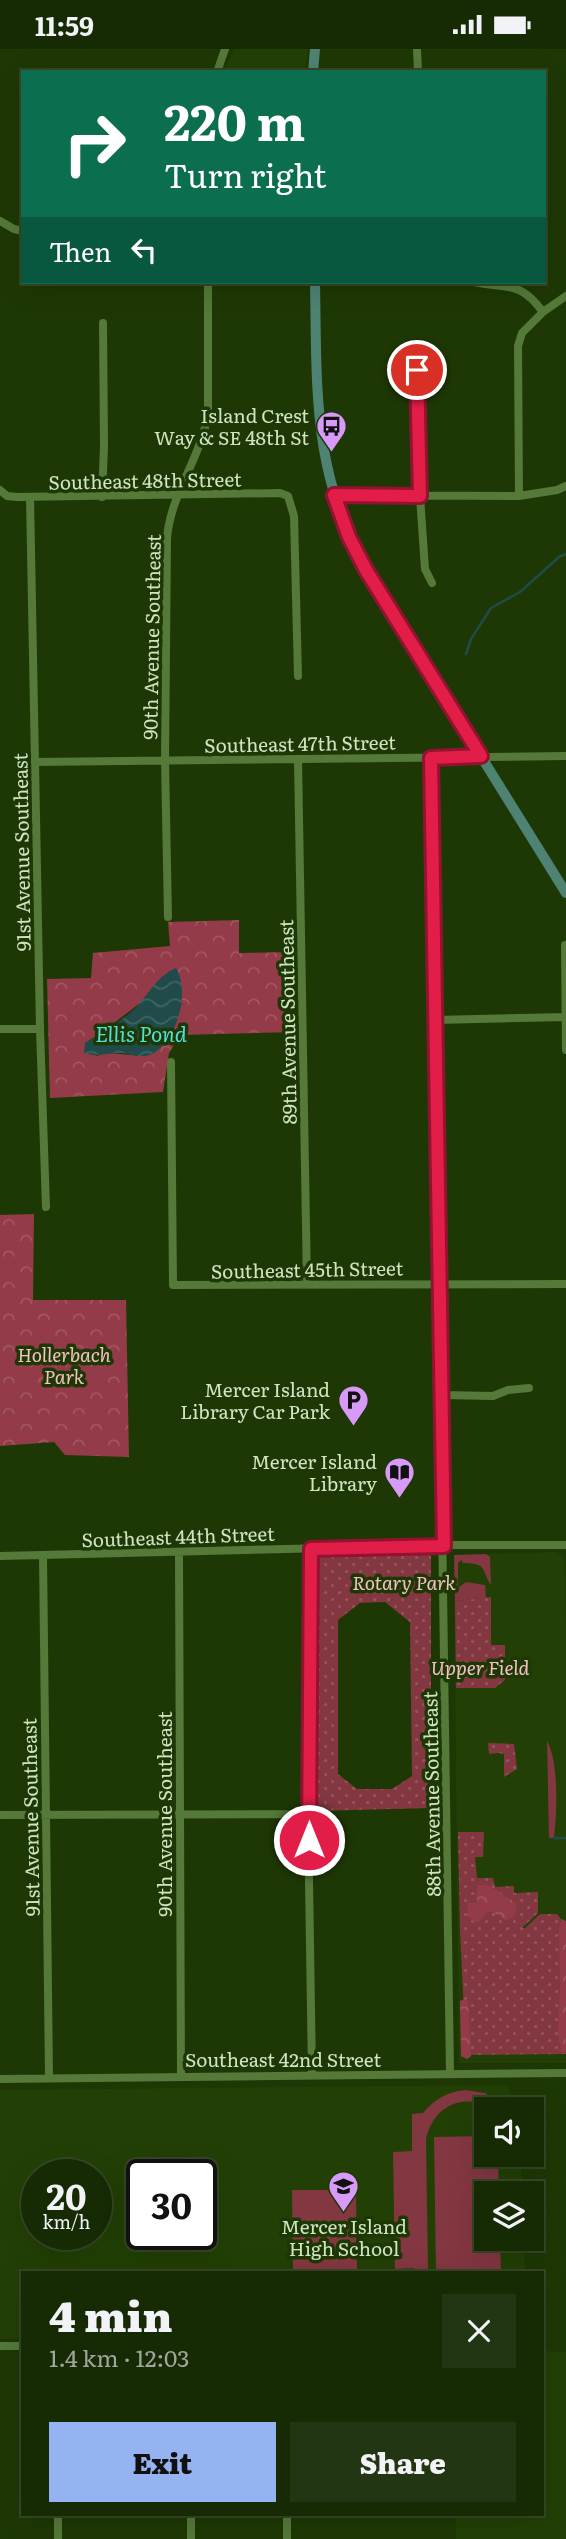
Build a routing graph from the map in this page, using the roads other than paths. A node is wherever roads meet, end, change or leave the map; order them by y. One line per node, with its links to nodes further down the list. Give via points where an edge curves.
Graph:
1 (225, 49): 4 (street)
2 (315, 49): 5 (main road)
3 (417, 49): 6 (street)
4 (217, 70)
5 (313, 70)
6 (418, 70)
7 (0, 221): 8 (street)
8 (21, 231)
9 (208, 284): 18 (street, 90th Avenue Southeast, via 208,413 197,455)
10 (315, 284): 19 (main road, via 318,416)
11 (486, 284): 13 (street, via 523,290)
12 (566, 296): 13 (street)
13 (543, 312): 21 (street, via 522,334 518,346)
14 (103, 323): 23 (street)
15 (417, 370): 20 (street)
16 (566, 485): 21 (street, via 557,491)
17 (1, 491): 22 (street, Southeast 48th Street)
18 (178, 495): 23 (street, Southeast 48th Street); 25 (street, Southeast 48th Street, via 288,496 294,516); 30 (street, 90th Avenue Southeast, via 167,539)
19 (334, 495): 20 (street); 26 (main road, via 366,570)
20 (420, 496): 21 (street); 24 (street, via 425,569)
21 (519, 496)
22 (30, 497): 23 (street, Southeast 48th Street); 31 (street, 91st Avenue Southeast)
23 (102, 497)
24 (432, 583)
25 (298, 676)
26 (481, 756): 27 (street, Southeast 47th Street); 28 (street, Southeast 47th Street); 32 (main road)
27 (566, 756)
28 (431, 758): 29 (street, Southeast 47th Street); 36 (street, 88th Avenue Southeast)
29 (298, 759): 30 (street, Southeast 47th Street); 44 (street, 89th Avenue Southeast)
30 (165, 760): 31 (street, Southeast 47th Street); 33 (street, 90th Avenue Southeast)
31 (35, 762): 38 (street, 91st Avenue Southeast)
32 (566, 893)
33 (168, 917)
34 (565, 945): 35 (street)
35 (566, 1017): 36 (street); 39 (street)
36 (434, 1020): 42 (street, 88th Avenue Southeast)
37 (0, 1028): 38 (street)
38 (40, 1028): 41 (street, 91st Avenue Southeast)
39 (566, 1050)
40 (171, 1062): 44 (street, Southeast 45th Street, via 173,1285)
41 (46, 1207)
42 (438, 1283): 43 (street, Southeast 45th Street); 44 (street, Southeast 45th Street); 46 (street, 88th Avenue Southeast)
43 (566, 1284)
44 (307, 1285)
45 (529, 1388): 46 (street, via 493,1396)
46 (440, 1395): 48 (street, 88th Avenue Southeast)
47 (566, 1545): 48 (street, Southeast 44th Street)
48 (444, 1546): 49 (street, Southeast 44th Street); 58 (street, 88th Avenue Southeast)
49 (311, 1549): 50 (street, Southeast 44th Street); 53 (street)
50 (179, 1553): 51 (street, Southeast 44th Street); 56 (street, 90th Avenue Southeast)
51 (43, 1555): 52 (street, Southeast 44th Street); 55 (street, 91st Avenue Southeast)
52 (0, 1556)
53 (308, 1814): 56 (street); 59 (street)
54 (0, 1815): 55 (street)
55 (45, 1815): 56 (street); 61 (street, 91st Avenue Southeast)
56 (180, 1815): 60 (street, 90th Avenue Southeast)
57 (566, 2073): 58 (street, Southeast 42nd Street)
58 (450, 2074): 59 (street, Southeast 42nd Street)
59 (312, 2075): 60 (street, Southeast 42nd Street)
60 (181, 2076): 61 (street, Southeast 42nd Street)
61 (49, 2077): 62 (street, Southeast 42nd Street)
62 (0, 2079)
63 (0, 2346): 64 (street)
64 (21, 2346)
65 (58, 2516): 68 (street)
66 (191, 2516): 69 (street)
67 (287, 2516): 70 (street)
68 (58, 2539)
69 (191, 2539)
70 (287, 2539)

